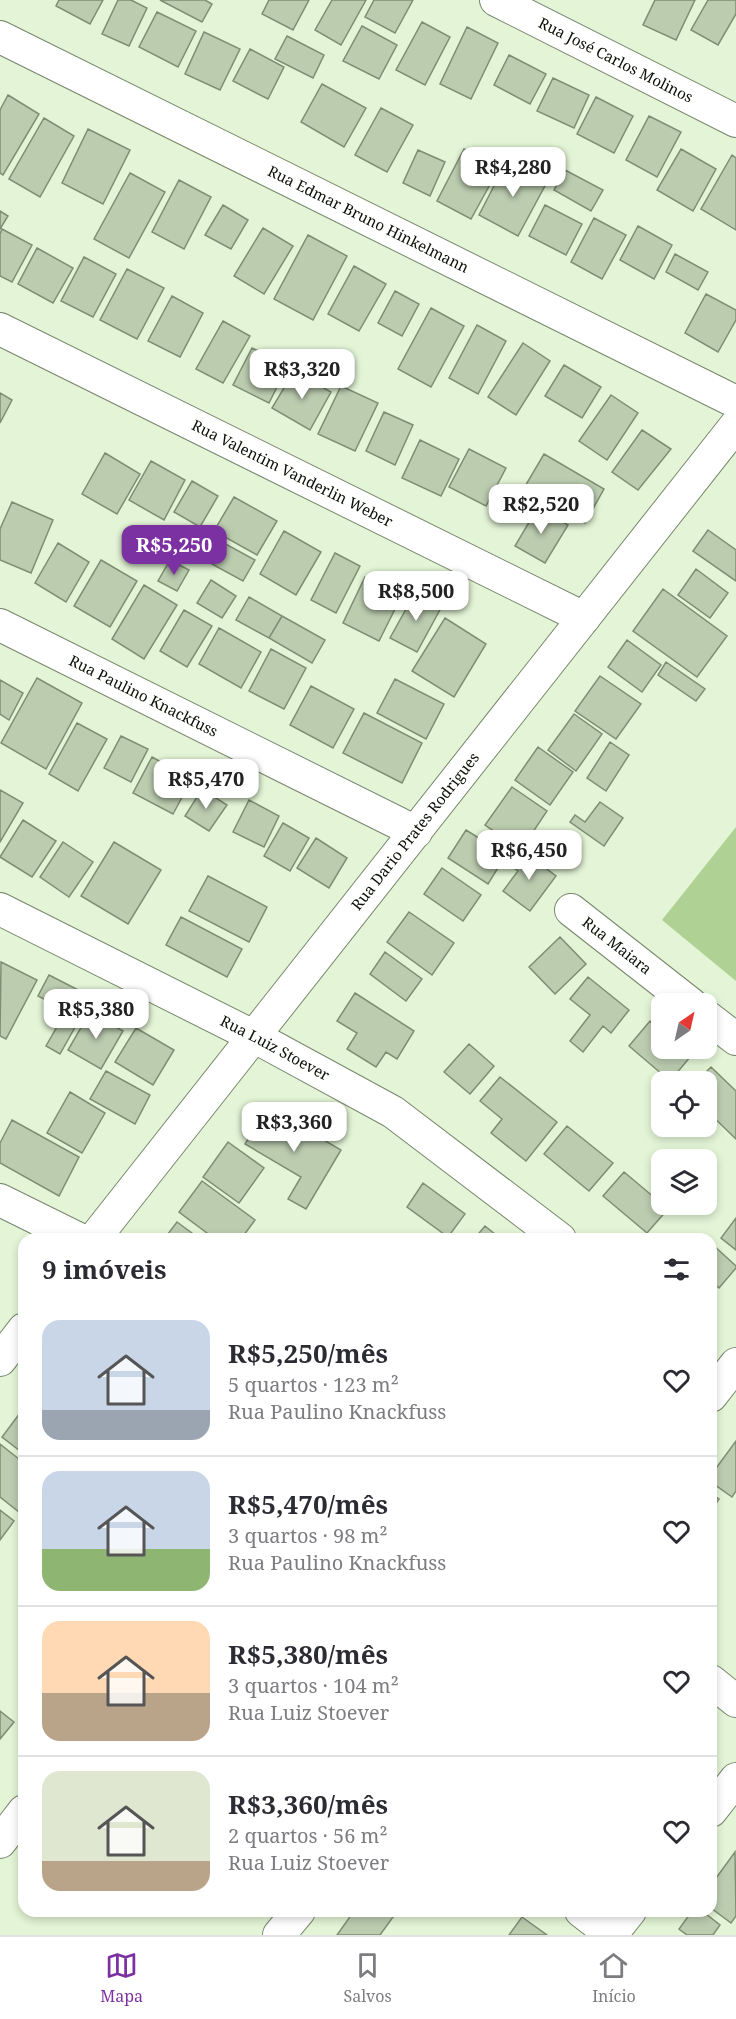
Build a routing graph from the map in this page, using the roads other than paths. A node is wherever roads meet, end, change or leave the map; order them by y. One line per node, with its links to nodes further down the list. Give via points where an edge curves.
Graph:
1 (496, 0): 3 (street, Rua José Carlos Molinos)
2 (0, 37): 5 (street, Rua Edmar Bruno Hinkelmann)
3 (736, 121)
4 (0, 329): 7 (street, Rua Valentim Vanderlin Weber)
5 (736, 402)
6 (736, 424): 7 (street, Rua Dario Prates Rodrigues)
7 (584, 618): 9 (street, Rua Dario Prates Rodrigues)
8 (0, 626): 9 (street, Rua Paulino Knackfuss)
9 (416, 832): 14 (street, Rua Dario Prates Rodrigues)
10 (0, 909): 14 (street, Rua Luiz Stoever)
11 (571, 910): 12 (street, Rua Maiara)
12 (677, 993)
13 (717, 1024): 15 (street)
14 (255, 1037): 18 (street, Rua Dario Prates Rodrigues); 19 (street, Rua Luiz Stoever, via 393,1113)
15 (736, 1039)
16 (0, 1200): 17 (street)
17 (67, 1233)
18 (99, 1233)
19 (552, 1233)
20 (18, 1337): 21 (street)
21 (0, 1360)
22 (729, 1365): 23 (street)
23 (717, 1386)
24 (717, 1686): 25 (street)
25 (736, 1701)
26 (736, 1779): 27 (street)
27 (717, 1803)
28 (18, 1819): 29 (street)
29 (0, 1842)
30 (294, 1917): 33 (street)
31 (588, 1917): 34 (street)
32 (625, 1917): 34 (street)
33 (279, 1935)
34 (611, 1935)

